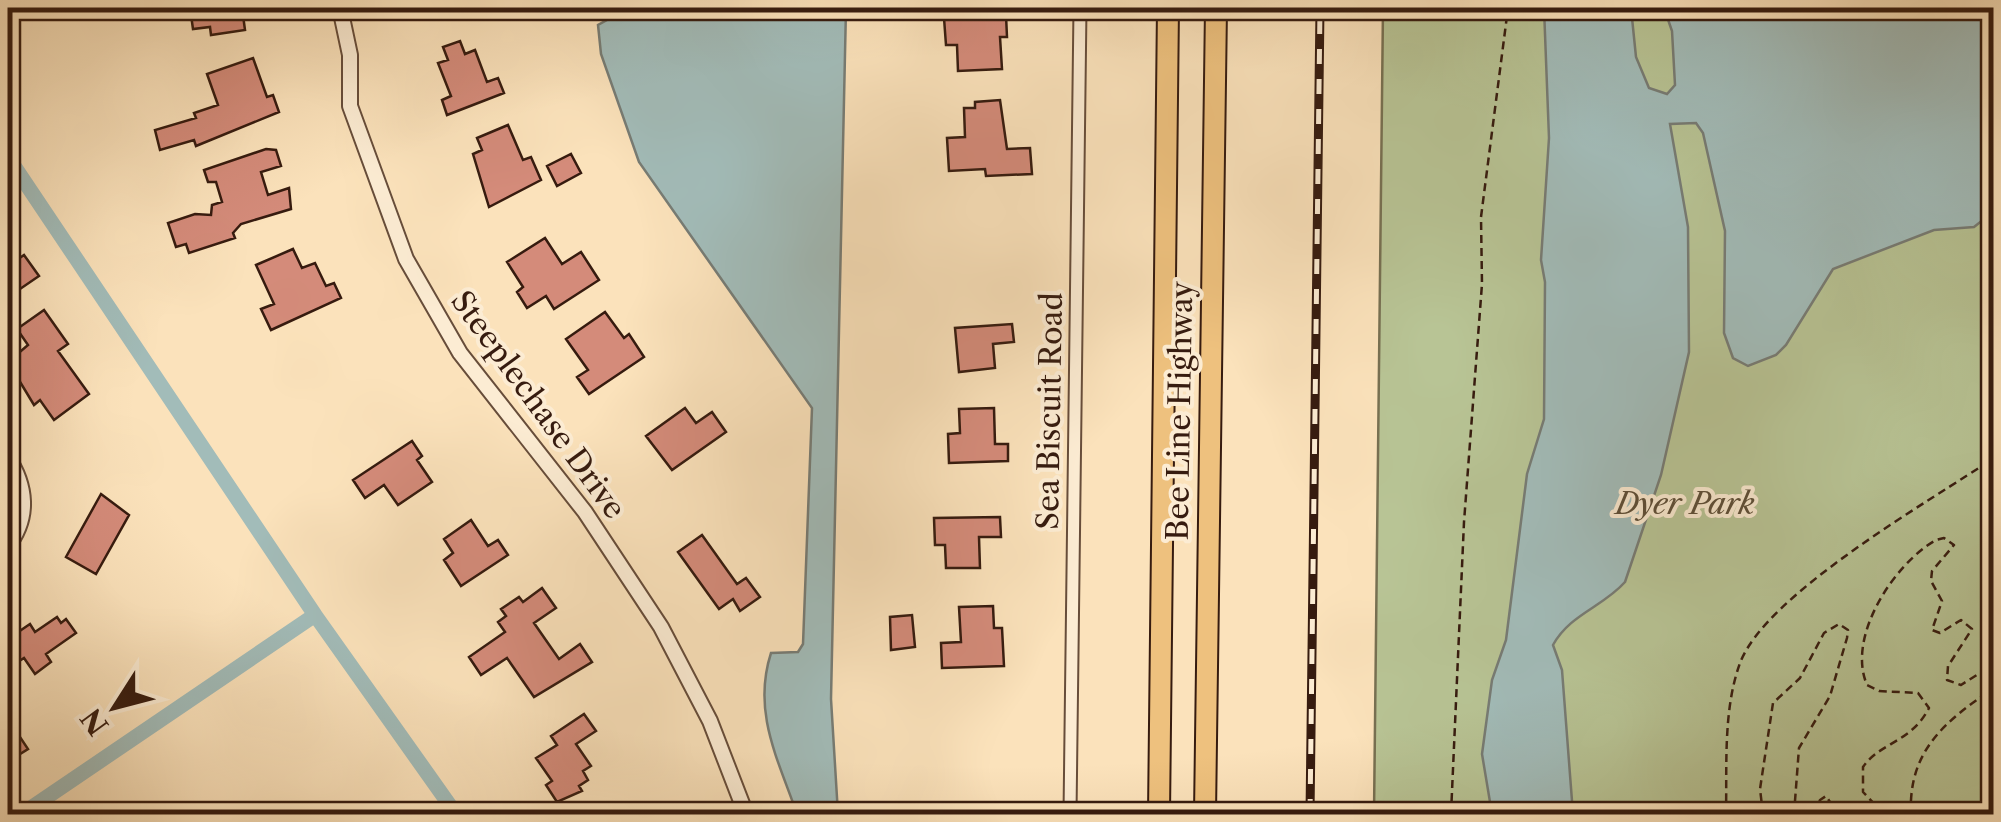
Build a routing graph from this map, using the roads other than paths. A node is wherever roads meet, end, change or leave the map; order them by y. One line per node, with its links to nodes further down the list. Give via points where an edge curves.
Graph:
1 (340, 8): 7 (street, Steeplechase Drive, via 350,55 350,106 406,259 460,353 585,512 661,627 716,735)
2 (1080, 8): 8 (street, Sea Biscuit Road)
3 (1168, 8): 9 (highway, Bee Line Highway)
4 (1216, 8): 10 (highway, Bee Line Highway)
5 (8, 455): 6 (street, via 26,502)
6 (8, 548)
7 (746, 814)
8 (1070, 814)
9 (1158, 814)
10 (1205, 814)

